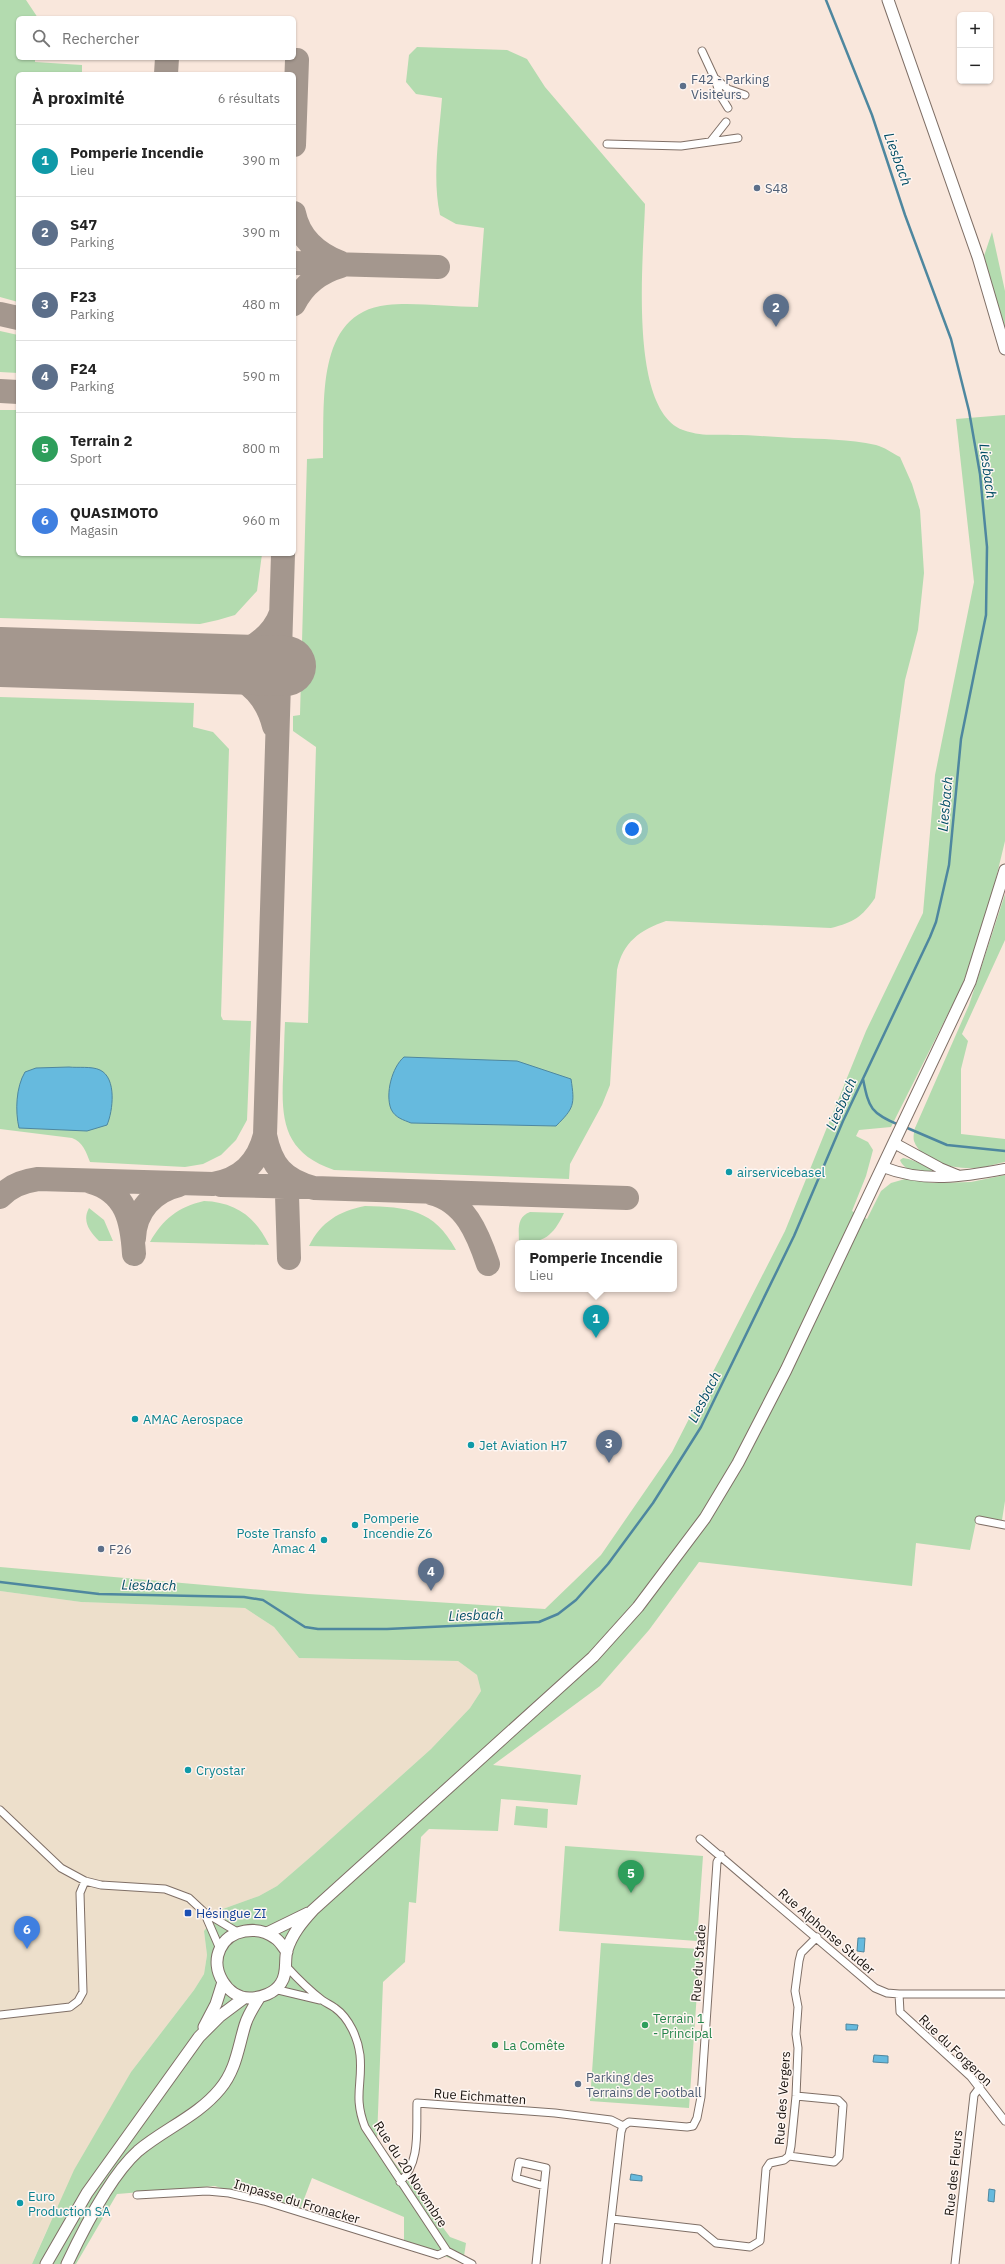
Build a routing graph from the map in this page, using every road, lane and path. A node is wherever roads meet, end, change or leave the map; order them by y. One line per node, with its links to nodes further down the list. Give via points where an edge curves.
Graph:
1 (888, 0): 10 (main road, via 978,257)
2 (702, 51): 3 (street)
3 (715, 79): 4 (street, via 728,89); 5 (street)
4 (744, 95)
5 (728, 108)
6 (726, 122): 8 (street)
7 (738, 138): 8 (street)
8 (710, 141): 9 (street, via 681,146)
9 (607, 144)
10 (1005, 349)
11 (1005, 870): 12 (main road, via 970,982)
12 (896, 1139): 13 (main road); 15 (street, via 940,1168)
13 (883, 1167): 15 (street, via 916,1177 937,1178); 22 (main road, via 832,1277 738,1463 704,1518 638,1607 593,1657)
14 (1005, 1169): 15 (street, via 969,1176)
15 (957, 1175)
16 (979, 1520): 17 (street)
17 (1005, 1525)
18 (0, 1810): 21 (street, via 61,1868)
19 (700, 1839): 20 (street, Rue Alphonse Studer)
20 (721, 1855): 26 (street, Rue Alphonse Studer); 42 (street, Rue du Stade, via 717,1862 701,2097 697,2118 693,2126 687,2127 629,2122)
21 (85, 1881): 23 (street, via 101,1885 165,1889 188,1898); 37 (street, via 80,1893 83,1992 78,2001 70,2007)
22 (313, 1910): 25 (main road); 28 (main road, via 297,1930)
23 (204, 1912): 24 (street); 27 (street)
24 (239, 1933): 25 (main road, via 249,1930); 27 (main road)
25 (267, 1933): 28 (main road, via 276,1938)
26 (817, 1937): 32 (street, Rue Alphonse Studer, via 875,1988); 40 (street, Rue des Vergers, via 801,1953 795,1991 798,2007)
27 (220, 1949): 30 (main road, via 217,1961)
28 (287, 1952): 29 (main road)
29 (286, 1966): 31 (main road, via 281,1983); 36 (street, Rue du 20 Novembre)
30 (223, 1982): 34 (main road, via 235,1995); 38 (main road, via 216,2004)
31 (274, 1989): 35 (main road); 36 (street, Rue du 20 Novembre)
32 (899, 1994): 33 (street, Rue Alphonse Studer); 39 (street, Rue du Forgeron, via 900,2012)
33 (1005, 1994)
34 (244, 1998): 35 (main road); 38 (main road, via 220,2016)
35 (259, 1998): 50 (main road, via 246,2023 237,2060 229,2077 208,2102 156,2137 118,2174 93,2213)
36 (322, 2000): 44 (street, Rue du 20 Novembre, via 336,2008 348,2022 355,2037 360,2055 359,2112 365,2127)
37 (0, 2015)
38 (199, 2037): 49 (main road, via 87,2192)
39 (980, 2087): 41 (street, Rue du Forgeron); 54 (street, Rue des Fleurs, via 974,2095)
40 (796, 2096): 43 (street, Rue des Vergers); 43 (street, via 838,2100 843,2105 839,2157 834,2162)
41 (1005, 2121)
42 (623, 2126): 44 (street, Rue Eichmatten, via 611,2120 555,2113 417,2103 414,2163 408,2175); 47 (street)
43 (789, 2156): 47 (street, Rue des Vergers, via 784,2160 770,2163 766,2169 763,2233 757,2245 750,2247 716,2243 700,2229)
44 (400, 2182): 48 (street, Rue du 20 Novembre)
45 (544, 2186): 45 (street, via 546,2168 518,2162 516,2178); 52 (street)
46 (137, 2195): 48 (street, Impasse du Fronacker, via 207,2190 229,2193 438,2255)
47 (612, 2219): 53 (street)
48 (447, 2251): 51 (street, Rue du 20 Novembre)
49 (46, 2264)
50 (67, 2264)
51 (472, 2264)
52 (536, 2264)
53 (606, 2264)
54 (955, 2264)

